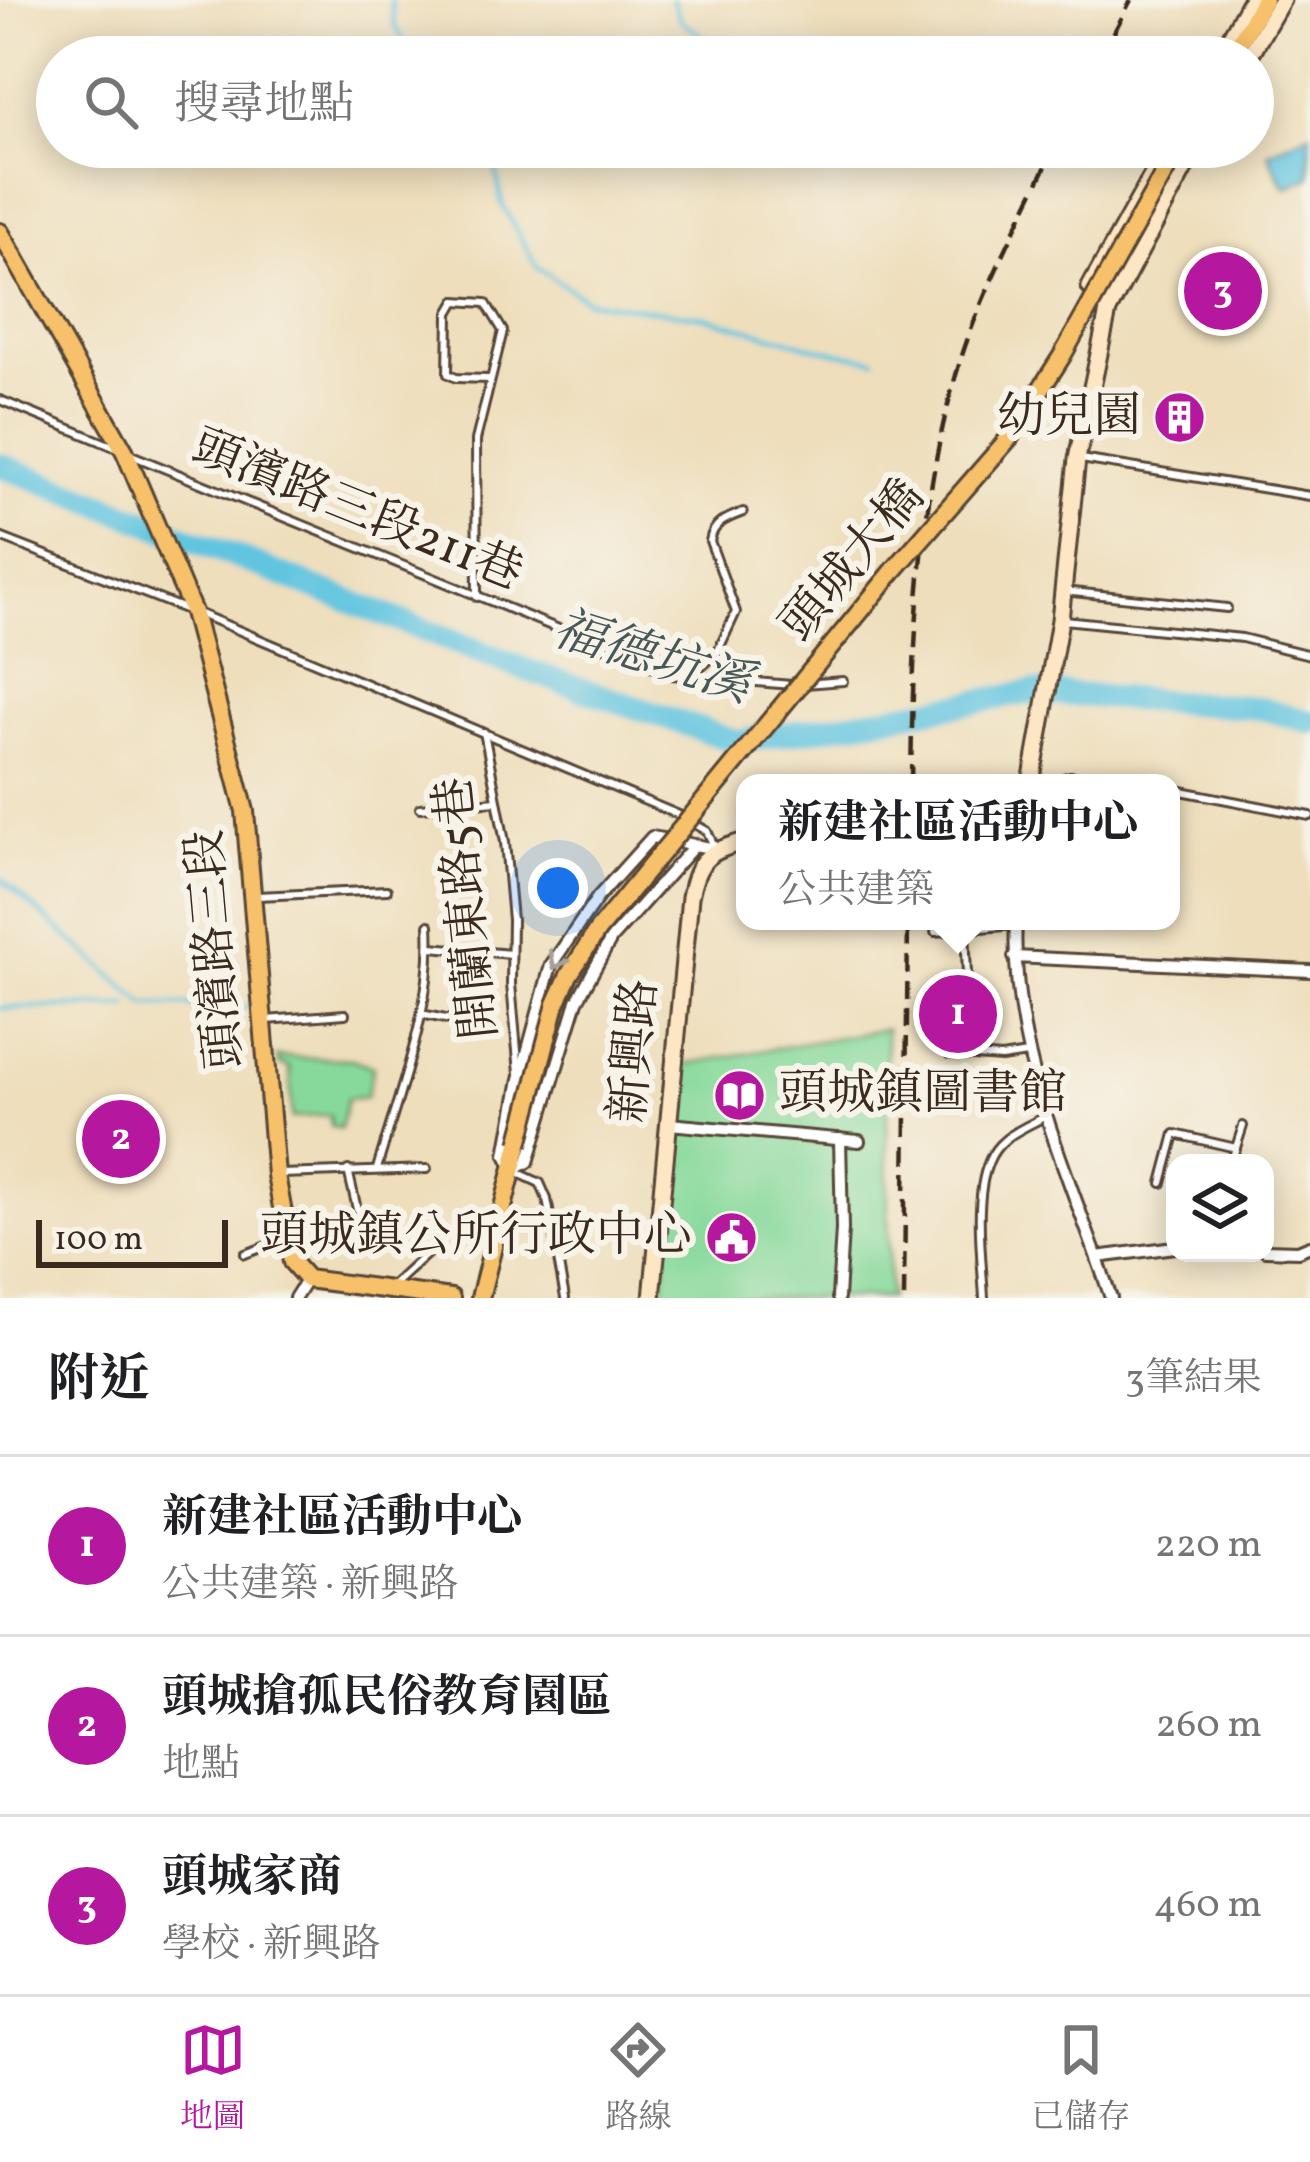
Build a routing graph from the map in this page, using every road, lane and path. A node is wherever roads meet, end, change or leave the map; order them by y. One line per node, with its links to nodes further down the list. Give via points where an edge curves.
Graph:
1 (1251, 0): 4 (street)
2 (1264, 0): 5 (main road)
3 (1282, 0): 6 (street)
4 (1231, 36)
5 (1243, 36)
6 (1261, 36)
7 (1156, 168): 11 (street, via 1090,287)
8 (1167, 168): 65 (main road, 頭城大橋, bridge, via 1010,437 588,946 556,1004)
9 (1185, 168): 11 (street)
10 (0, 232): 14 (main road)
11 (1108, 311): 15 (street)
12 (489, 379): 12 (lane, via 503,332 486,303 456,302 448,374); 20 (lane, via 476,440)
13 (0, 400): 14 (lane, 頭濱路三段211巷)
14 (125, 452): 20 (lane, 頭濱路三段211巷); 22 (main road, 頭濱路三段)
15 (1077, 459): 16 (lane); 19 (street)
16 (1310, 496)
17 (743, 512): 25 (lane, via 722,520 710,541 736,612 717,653)
18 (0, 537): 22 (lane)
19 (1062, 591): 21 (lane); 23 (street)
20 (477, 597): 25 (lane, 頭濱路三段211巷)
21 (1227, 608)
22 (193, 612): 27 (lane); 37 (main road, 頭濱路三段, via 241,788)
23 (1059, 629): 24 (lane, via 1241,638); 28 (street)
24 (1310, 655)
25 (690, 677): 26 (lane, 頭濱路三段211巷, via 775,686)
26 (843, 681)
27 (484, 732): 30 (lane, 開蘭東路5巷); 35 (lane, via 679,815 707,831)
28 (1033, 774)
29 (1180, 791): 32 (lane)
30 (496, 802): 31 (lane); 44 (lane, 開蘭東路5巷)
31 (420, 808)
32 (1310, 816)
33 (736, 843): 35 (street)
34 (694, 845): 35 (street); 54 (street, one-way to 54, via 652,836 598,897 551,965); 65 (street, via 611,939 577,1000 528,1162)
35 (716, 849): 56 (street, 新興路, via 696,868 690,897)
36 (387, 890): 37 (lane)
37 (254, 896): 50 (main road, 頭濱路三段)
38 (429, 925): 43 (lane)
39 (955, 930): 42 (lane)
40 (965, 930): 47 (lane)
41 (1016, 930): 45 (street)
42 (934, 932)
43 (430, 946): 44 (lane); 49 (lane)
44 (511, 954): 54 (lane, 開蘭東路5巷)
45 (1014, 957): 46 (street); 52 (street)
46 (1310, 971)
47 (967, 975)
48 (345, 1014): 50 (lane)
49 (421, 1014): 51 (lane); 62 (lane)
50 (263, 1020): 66 (main road, 頭濱路三段)
51 (455, 1021)
52 (1030, 1053): 53 (lane); 55 (street)
53 (949, 1054)
54 (520, 1078): 65 (street, via 506,1155)
55 (1047, 1116): 75 (street); 84 (lane, via 991,1156 981,1202)
56 (669, 1124): 58 (street); 82 (street, 新興路)
57 (1243, 1126): 60 (lane)
58 (840, 1139): 59 (street); 83 (street)
59 (859, 1141)
60 (1237, 1148): 61 (lane); 67 (lane, via 1175,1134)
61 (1235, 1154)
62 (377, 1169): 63 (lane); 64 (lane)
63 (428, 1169)
64 (347, 1170): 66 (lane); 68 (lane)
65 (514, 1170): 80 (main road, 頭城大橋); 81 (lane, via 540,1184 548,1199)
66 (276, 1174): 69 (main road, 頭濱路三段)
67 (1162, 1184)
68 (360, 1222)
69 (285, 1239): 74 (lane); 76 (main road, 頭濱路三段)
70 (1310, 1246): 72 (street)
71 (1166, 1248): 75 (street)
72 (1274, 1250)
73 (428, 1253): 77 (lane)
74 (245, 1254)
75 (1097, 1257): 85 (street)
76 (307, 1279): 77 (main road); 78 (street)
77 (388, 1289): 79 (main road)
78 (295, 1298)
79 (451, 1298)
80 (480, 1298)
81 (565, 1298)
82 (652, 1298)
83 (838, 1298)
84 (984, 1298)
85 (1111, 1298)

